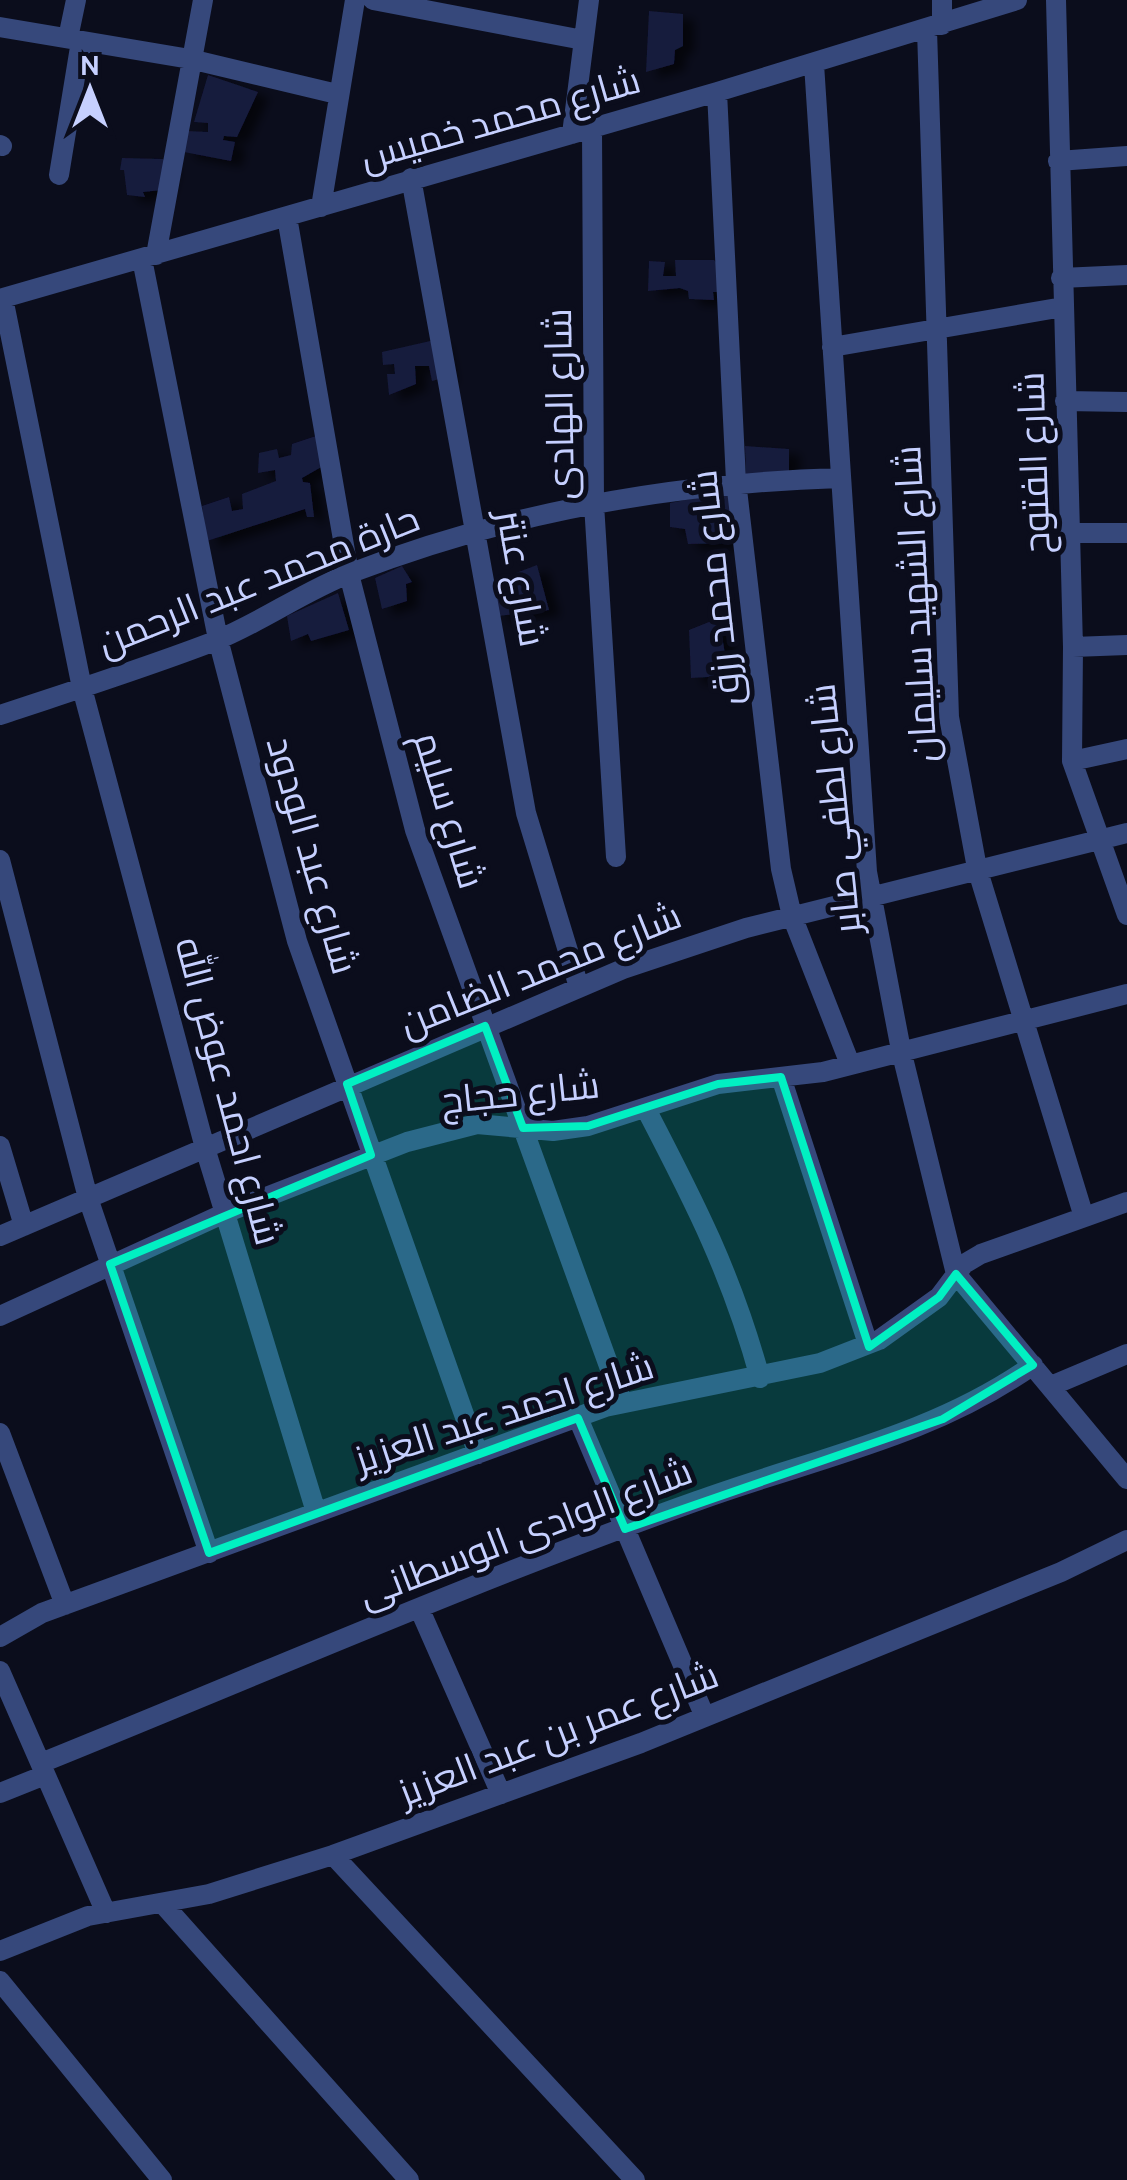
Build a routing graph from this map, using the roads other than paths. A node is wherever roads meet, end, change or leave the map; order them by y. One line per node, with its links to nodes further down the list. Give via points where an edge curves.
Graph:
1 (76, 0): 11 (street)
2 (203, 0): 13 (street)
3 (354, 0): 16 (street)
4 (372, 0): 12 (street)
5 (589, 0): 12 (street, شارع الهادى)
6 (942, 0): 10 (street, شارع الشهيد سليمان)
7 (1018, 0): 10 (street, شارع محمد خميس)
8 (1056, 0): 19 (street, شارع الفتوح)
9 (0, 27): 11 (street)
10 (934, 27): 14 (street, شارع محمد خميس); 29 (street, شارع الشهيد سليمان)
11 (75, 40): 13 (street); 20 (street)
12 (583, 40): 17 (street, شارع الهادى)
13 (190, 59): 16 (street); 24 (street)
14 (814, 64): 15 (street, شارع محمد خميس); 30 (street, شارع لطفي صابر)
15 (716, 92): 17 (street, شارع محمد خميس); 34 (street, شارع محمد رزق)
16 (337, 94): 22 (street)
17 (582, 131): 21 (street, شارع محمد خميس); 35 (street, شارع الهادى)
18 (1127, 156): 19 (street)
19 (1058, 161): 26 (street, شارع الفتوح)
20 (59, 174)
21 (412, 178): 22 (street, شارع محمد خميس); 36 (street, شارع عنتر)
22 (321, 207): 23 (street, شارع محمد خميس)
23 (287, 217): 24 (street, شارع محمد خميس); 39 (street, شارع سليم)
24 (149, 257): 27 (street, شارع محمد خميس); 40 (street, شارع عبد الودود)
25 (1127, 275): 26 (street)
26 (1062, 278): 28 (street, شارع الفتوح)
27 (1, 299): 43 (street, شارع احمد عوض الله)
28 (1063, 307): 29 (street); 31 (street, شارع الفتوح)
29 (939, 330): 30 (street); 51 (street, شارع الشهيد سليمان, via 950,717)
30 (832, 347): 33 (street, شارع لطفي صابر)
31 (1065, 402): 32 (street); 37 (street, شارع الفتوح)
32 (1127, 402)
33 (840, 478): 34 (street, حارة محمد عبد الرحمن); 52 (street, شارع لطفي صابر)
34 (736, 481): 35 (street, حارة محمد عبد الرحمن); 54 (street, شارع محمد رزق)
35 (594, 504): 36 (street, حارة محمد عبد الرحمن); 49 (street, شارع الهادى)
36 (479, 532): 39 (street, حارة محمد عبد الرحمن); 55 (street, شارع عنتر, via 526,813)
37 (1070, 533): 38 (street); 42 (street, شارع الفتوح)
38 (1127, 533)
39 (349, 574): 40 (street, حارة محمد عبد الرحمن); 58 (street, شارع سليم, via 415,830)
40 (218, 640): 43 (street, حارة محمد عبد الرحمن); 62 (street, شارع عبد الودود, via 297,940)
41 (1127, 645): 42 (street)
42 (1073, 648): 46 (street, شارع الفتوح)
43 (82, 688): 44 (street, حارة محمد عبد الرحمن); 66 (street, شارع احمد عوض الله)
44 (0, 715)
45 (1127, 749): 46 (street)
46 (1072, 761): 48 (street, شارع الفتوح)
47 (1127, 833): 48 (street, شارع محمد الضامن)
48 (1099, 839): 51 (street, شارع محمد الضامن); 53 (street, شارع الفتوح)
49 (616, 857)
50 (0, 860): 68 (street)
51 (977, 868): 52 (street, شارع محمد الضامن); 57 (street, شارع الشهيد سليمان)
52 (872, 895): 54 (street, شارع محمد الضامن); 59 (street, شارع لطفي صابر)
53 (1127, 915)
54 (792, 916): 55 (street, شارع محمد الضامن); 60 (street, شارع محمد رزق)
55 (578, 987): 58 (street, شارع محمد الضامن)
56 (1127, 994): 57 (street, شارع حجاج)
57 (1023, 1020): 59 (street, شارع حجاج); 71 (street, شارع الشهيد سليمان)
58 (485, 1026): 62 (street, شارع محمد الضامن); 64 (street, شارع سليم)
59 (901, 1050): 60 (street, شارع حجاج); 75 (street, شارع لطفي صابر)
60 (850, 1064): 61 (street, شارع حجاج)
61 (781, 1077): 63 (street, شارع حجاج, via 718,1084); 77 (street)
62 (347, 1084): 66 (street, شارع محمد الضامن); 67 (street, شارع عبد الودود)
63 (646, 1108): 64 (street, شارع حجاج, via 588,1126); 80 (street, via 714,1238)
64 (523, 1128): 67 (street, شارع حجاج, via 477,1124); 82 (street, شارع سليم)
65 (0, 1146): 72 (street)
66 (205, 1148): 68 (street, شارع محمد الضامن); 70 (street, شارع احمد عوض الله)
67 (371, 1154): 70 (street, شارع حجاج); 85 (street, شارع عبد الودود)
68 (88, 1198): 72 (street, شارع محمد الضامن); 74 (street)
69 (1127, 1202): 71 (street, شارع احمد عبد العزيز)
70 (225, 1214): 74 (street, شارع حجاج); 87 (street, شارع احمد عوض الله)
71 (1084, 1216): 75 (street, شارع احمد عبد العزيز, via 981,1254)
72 (24, 1226): 73 (street, شارع محمد الضامن)
73 (0, 1236)
74 (110, 1264): 76 (street, شارع حجاج); 90 (street)
75 (956, 1274): 77 (street, شارع احمد عبد العزيز, via 939,1298); 79 (street, شارع لطفي صابر)
76 (0, 1316)
77 (868, 1344): 80 (street, شارع احمد عبد العزيز)
78 (1127, 1354): 81 (street)
79 (1033, 1365): 81 (street, شارع لطفي صابر); 88 (street, شارع الوادى الوسطانى, via 942,1419)
80 (760, 1378): 82 (street, شارع احمد عبد العزيز)
81 (1051, 1386): 86 (street, شارع لطفي صابر)
82 (622, 1402): 83 (street, شارع احمد عبد العزيز)
83 (578, 1418): 85 (street, شارع احمد عبد العزيز); 88 (street)
84 (0, 1433): 91 (street)
85 (478, 1454): 87 (street, شارع احمد عبد العزيز)
86 (1127, 1479)
87 (316, 1512): 90 (street, شارع احمد عبد العزيز)
88 (625, 1529): 92 (street, شارع الوادى الوسطانى); 95 (street)
89 (1127, 1540): 95 (street, شارع عمر بن عبد العزيز)
90 (209, 1553): 91 (street, شارع احمد عبد العزيز)
91 (65, 1605): 93 (street, شارع احمد عبد العزيز)
92 (420, 1610): 96 (street, شارع الوادى الوسطانى); 98 (street)
93 (0, 1636)
94 (0, 1671): 96 (street)
95 (705, 1717): 98 (street, شارع عمر بن عبد العزيز)
96 (43, 1769): 97 (street, شارع الوادى الوسطانى); 101 (street)
97 (0, 1794)
98 (500, 1794): 99 (street, شارع عمر بن عبد العزيز)
99 (333, 1855): 100 (street, شارع عمر بن عبد العزيز); 106 (street)
100 (162, 1904): 101 (street, شارع عمر بن عبد العزيز); 105 (street)
101 (106, 1912): 102 (street, شارع عمر بن عبد العزيز)
102 (0, 1951)
103 (0, 1981): 104 (street)
104 (162, 2180)
105 (409, 2180)
106 (635, 2180)

